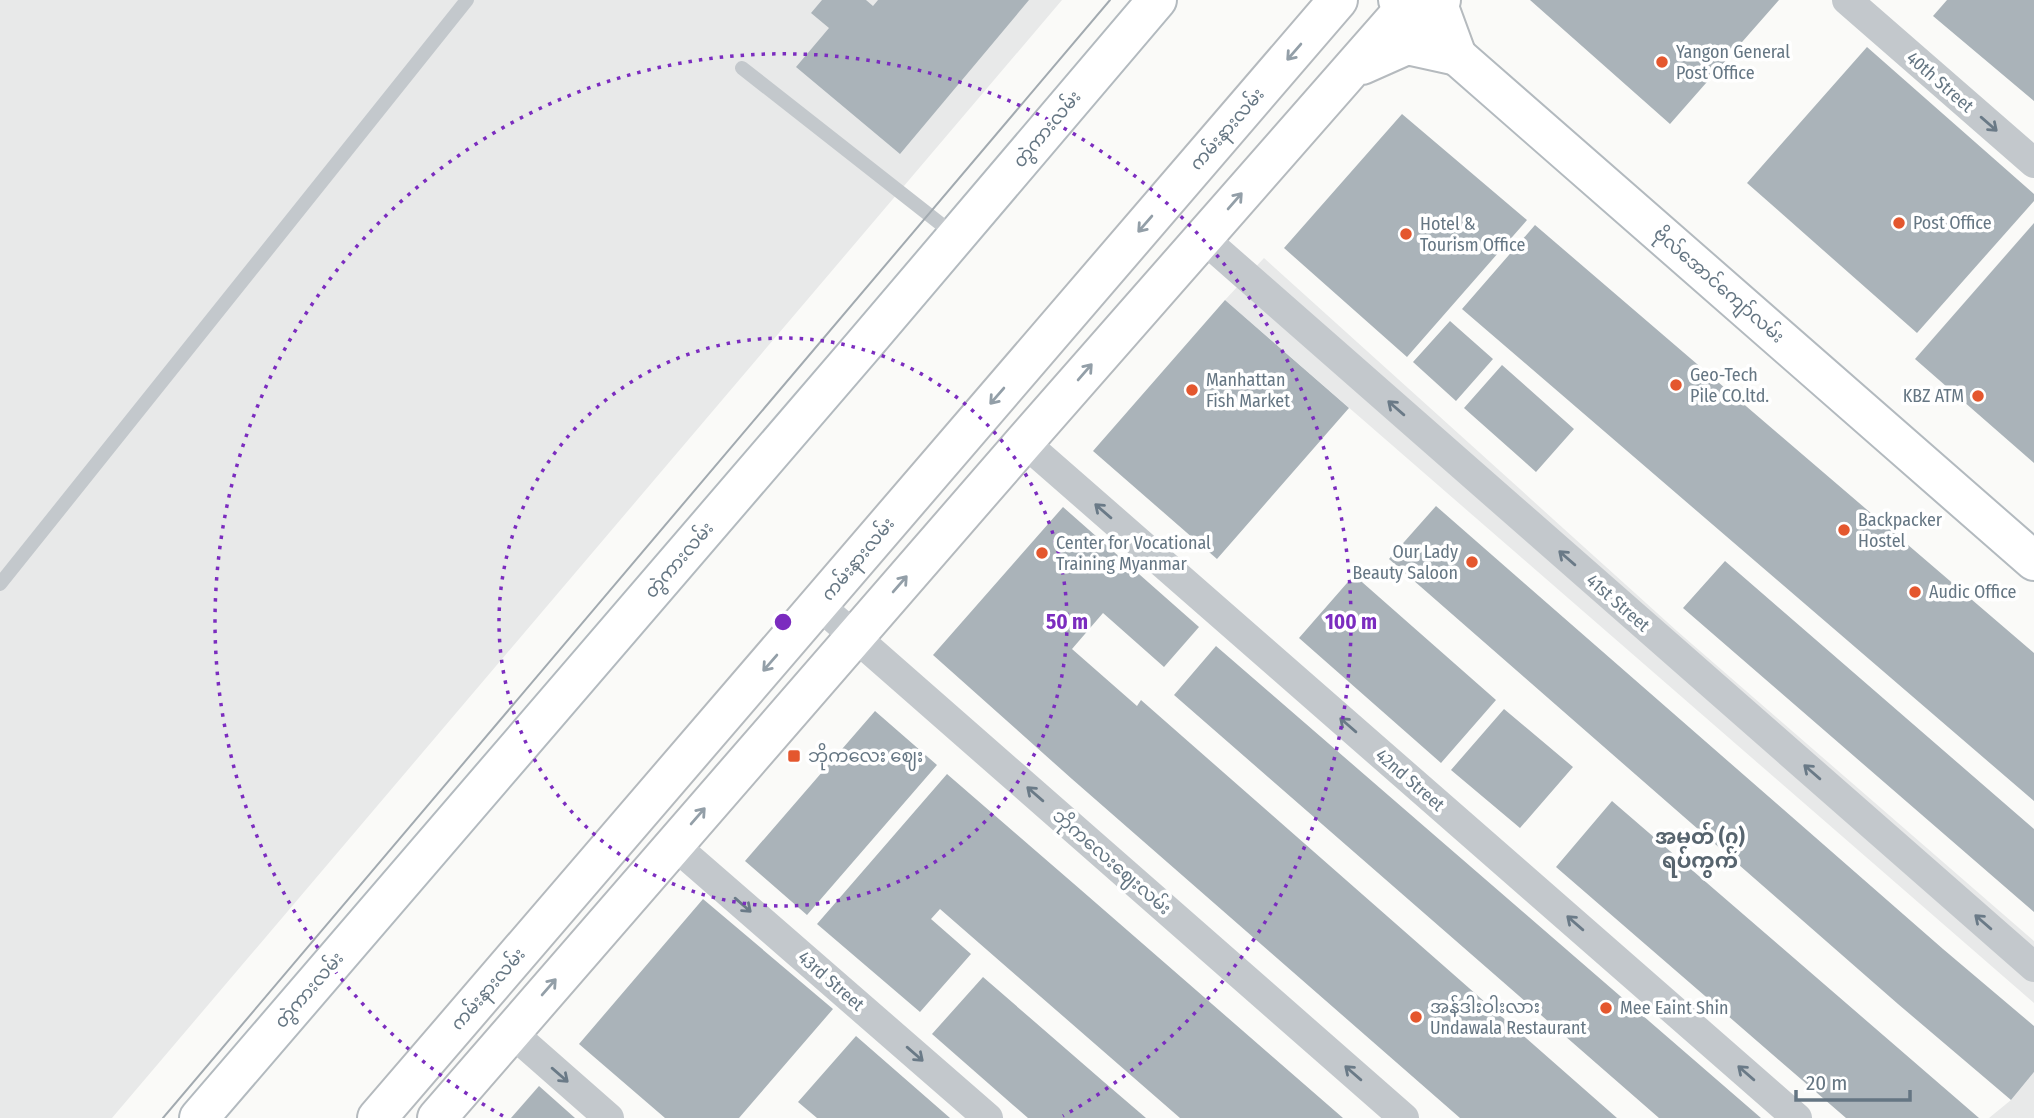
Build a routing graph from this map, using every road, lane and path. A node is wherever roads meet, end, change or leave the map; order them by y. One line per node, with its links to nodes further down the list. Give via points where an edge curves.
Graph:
1 (467, 0): 14 (lane)
2 (1157, 0): 10 (main road, တွဲကားလမ်း)
3 (1338, 0): 15 (main road, ကမ်းနားလမ်း, one-way to 15)
4 (1847, 0): 9 (street, 40th Street, one-way to 9)
5 (1414, 2): 6 (main road, via 1439,7); 8 (main road)
6 (1457, 56): 8 (main road, via 1406,44); 13 (main road, ဗိုလ်အောင်ကျော်လမ်း)
7 (742, 68): 10 (lane)
8 (1350, 70): 11 (main road, one-way to 8)
9 (2034, 163)
10 (956, 236): 21 (main road, တွဲကားလမ်း)
11 (1203, 237): 12 (main road, one-way to 11); 18 (street, 41st Street, one-way to 11)
12 (1024, 442): 16 (main road, one-way to 12); 28 (street, 42nd Street, one-way to 12)
13 (2034, 561)
14 (0, 584)
15 (820, 606): 16 (street, ဘိုကလေးဈေးလမ်း); 22 (main road, ကမ်းနားလမ်း, one-way to 22)
16 (855, 636): 17 (main road, one-way to 16); 27 (street, ဘိုကလေးဈေးလမ်း, one-way to 16)
17 (673, 844): 19 (main road, one-way to 17); 26 (street, 43rd Street, one-way to 26)
18 (2034, 967)
19 (510, 1031): 20 (main road); 25 (street, one-way to 25)
20 (472, 1076): 23 (main road); 24 (main road)
21 (199, 1118)
22 (377, 1118)
23 (437, 1118)
24 (445, 1118)
25 (609, 1118)
26 (988, 1118)
27 (1405, 1118)
28 (1797, 1118)

